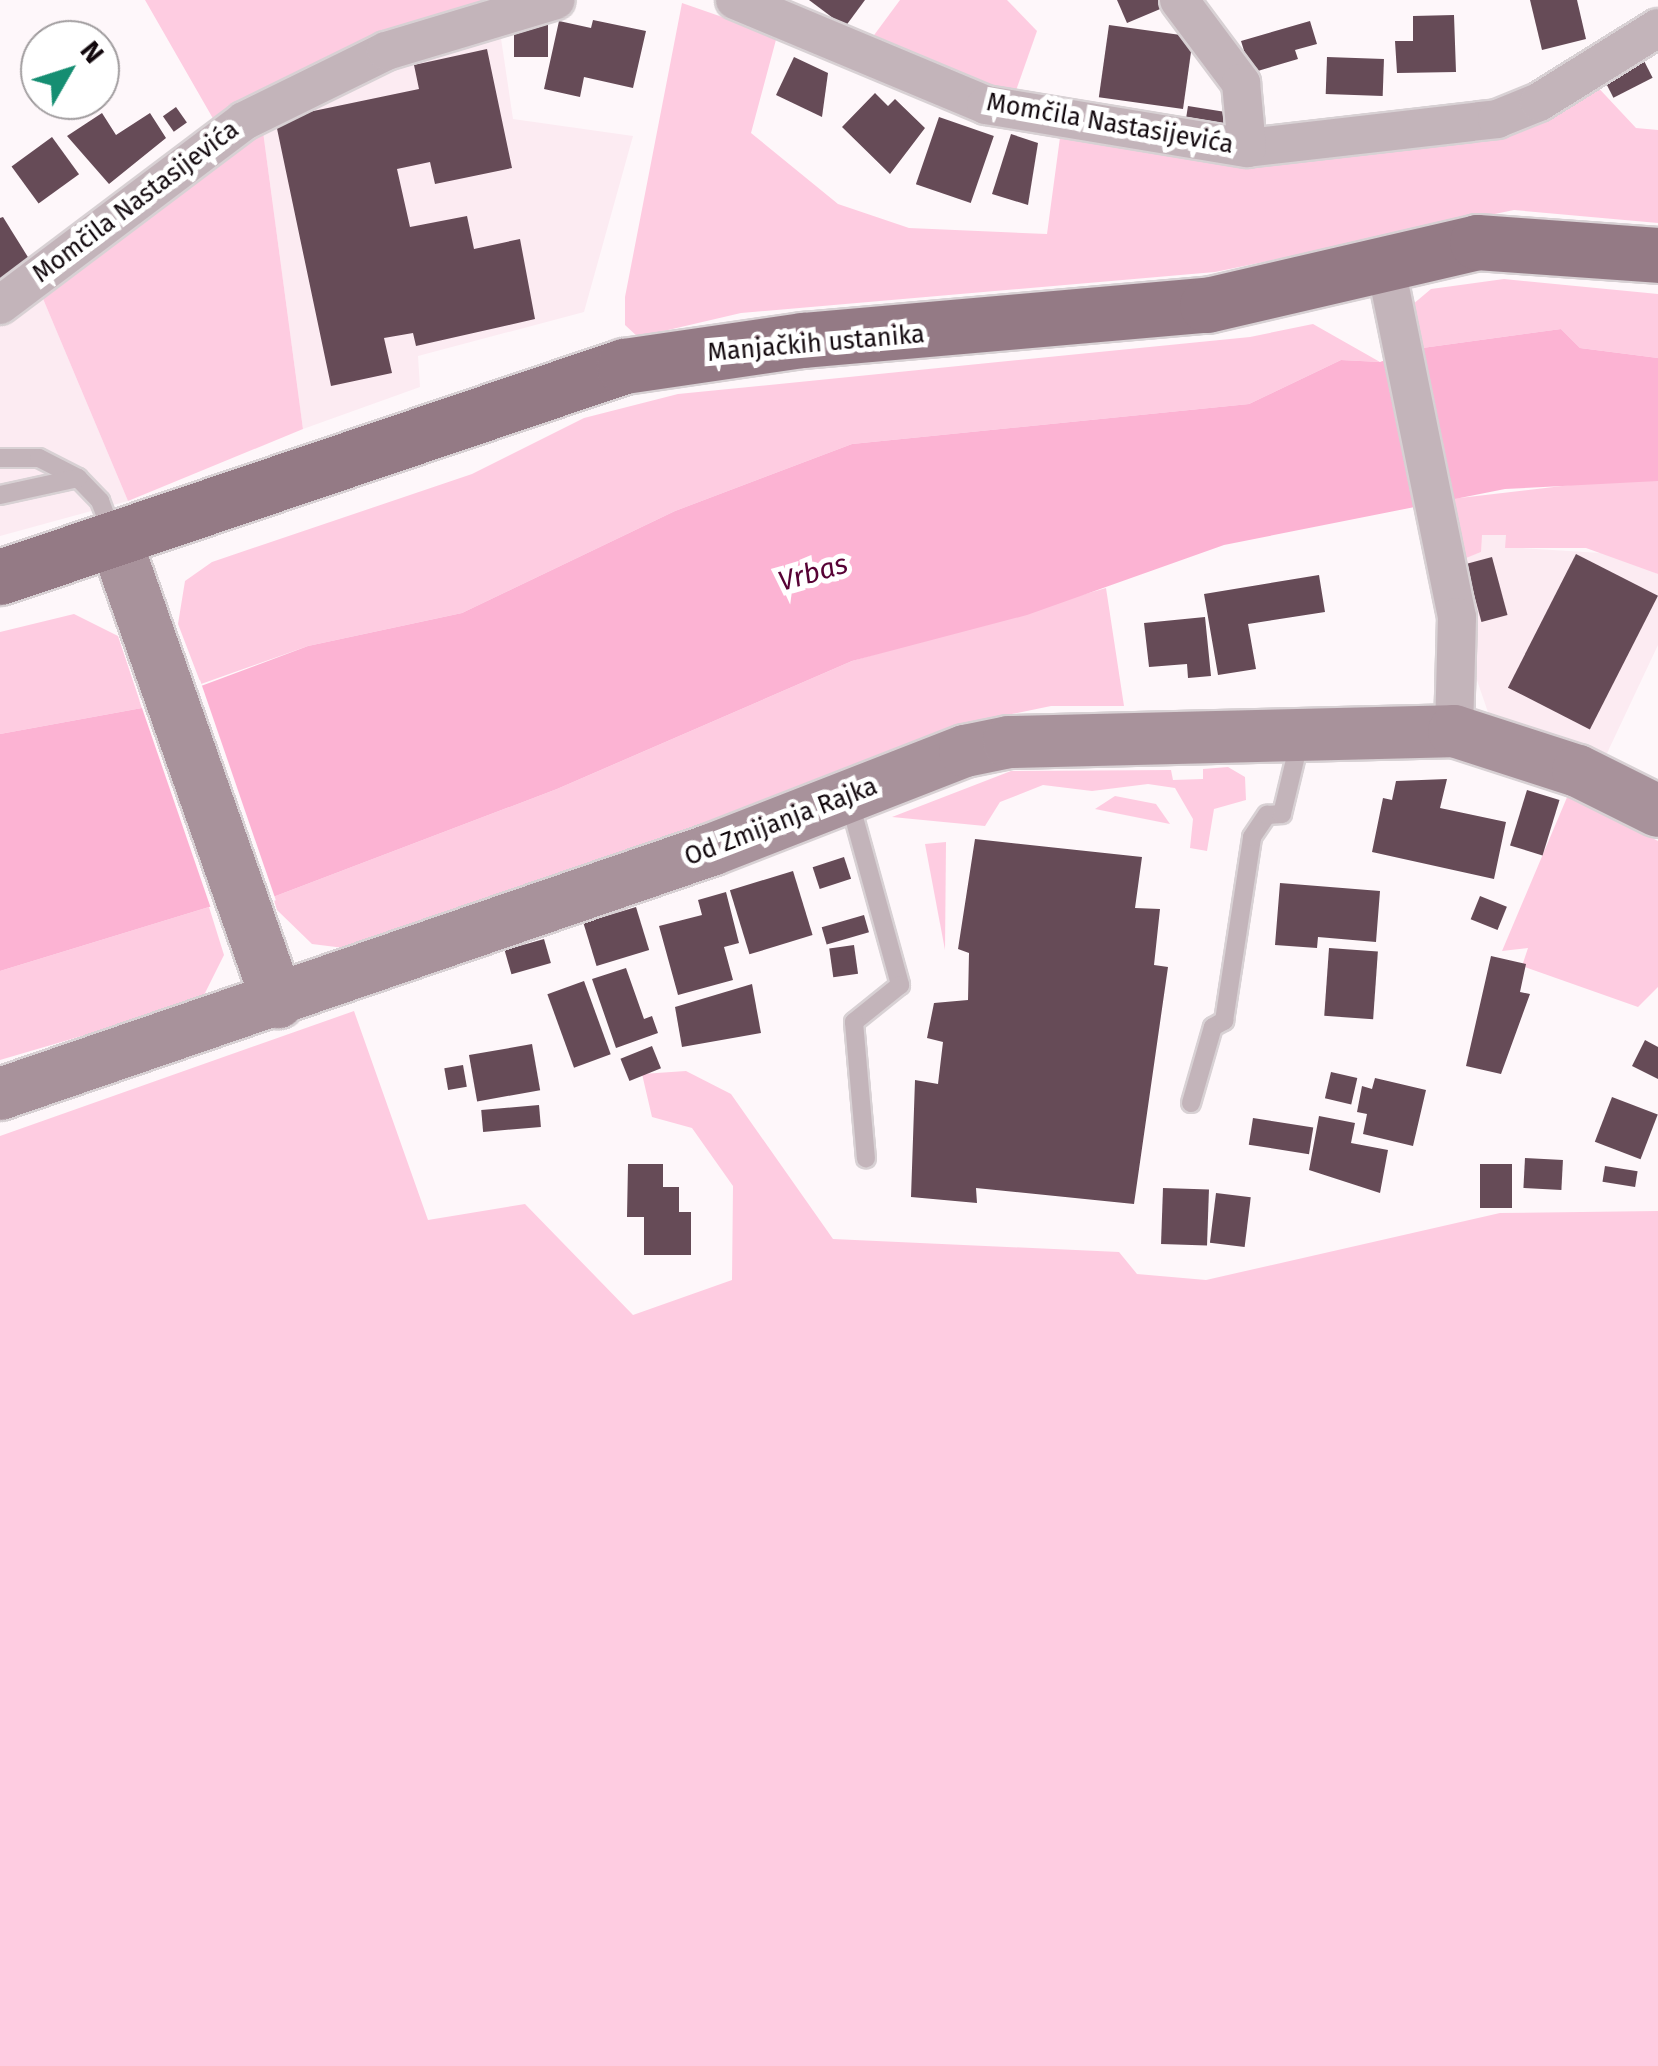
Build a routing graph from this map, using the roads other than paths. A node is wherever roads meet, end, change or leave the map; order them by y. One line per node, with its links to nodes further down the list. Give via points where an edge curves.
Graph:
1 (556, 0): 8 (street, Momčila Nastasijevića, via 386,51 244,121)
2 (736, 0): 5 (street, Momčila Nastasijevića, via 986,105)
3 (1179, 0): 5 (street, via 1241,83)
4 (1658, 28): 5 (street, Momčila Nastasijevića, via 1540,102 1496,118)
5 (1247, 148)
6 (1658, 255): 7 (main road, Manjačkih ustanika, via 1506,240)
7 (1385, 263): 12 (main road, Manjačkih ustanika, via 1207,305 803,340 624,366); 15 (street, via 1448,563 1460,673)
8 (0, 305)
9 (0, 458): 10 (lane, via 39,458)
10 (78, 478): 11 (lane); 12 (lane, via 100,501)
11 (0, 495)
12 (116, 542): 13 (main road, Manjačkih ustanika); 18 (street)
13 (0, 577)
14 (1302, 729): 15 (street, Od Zmijanja Rajka); 16 (street, Od Zmijanja Rajka, via 1009,742); 20 (lane, via 1282,814 1267,815 1252,836 1224,1021 1212,1027)
15 (1454, 731): 17 (street, Od Zmijanja Rajka, via 1578,771)
16 (855, 794): 18 (street, Od Zmijanja Rajka); 21 (lane, via 848,819 878,884 900,985 854,1022)
17 (1658, 811)
18 (278, 1002): 19 (street, Od Zmijanja Rajka)
19 (0, 1094)
20 (1192, 1103)
21 (866, 1158)

